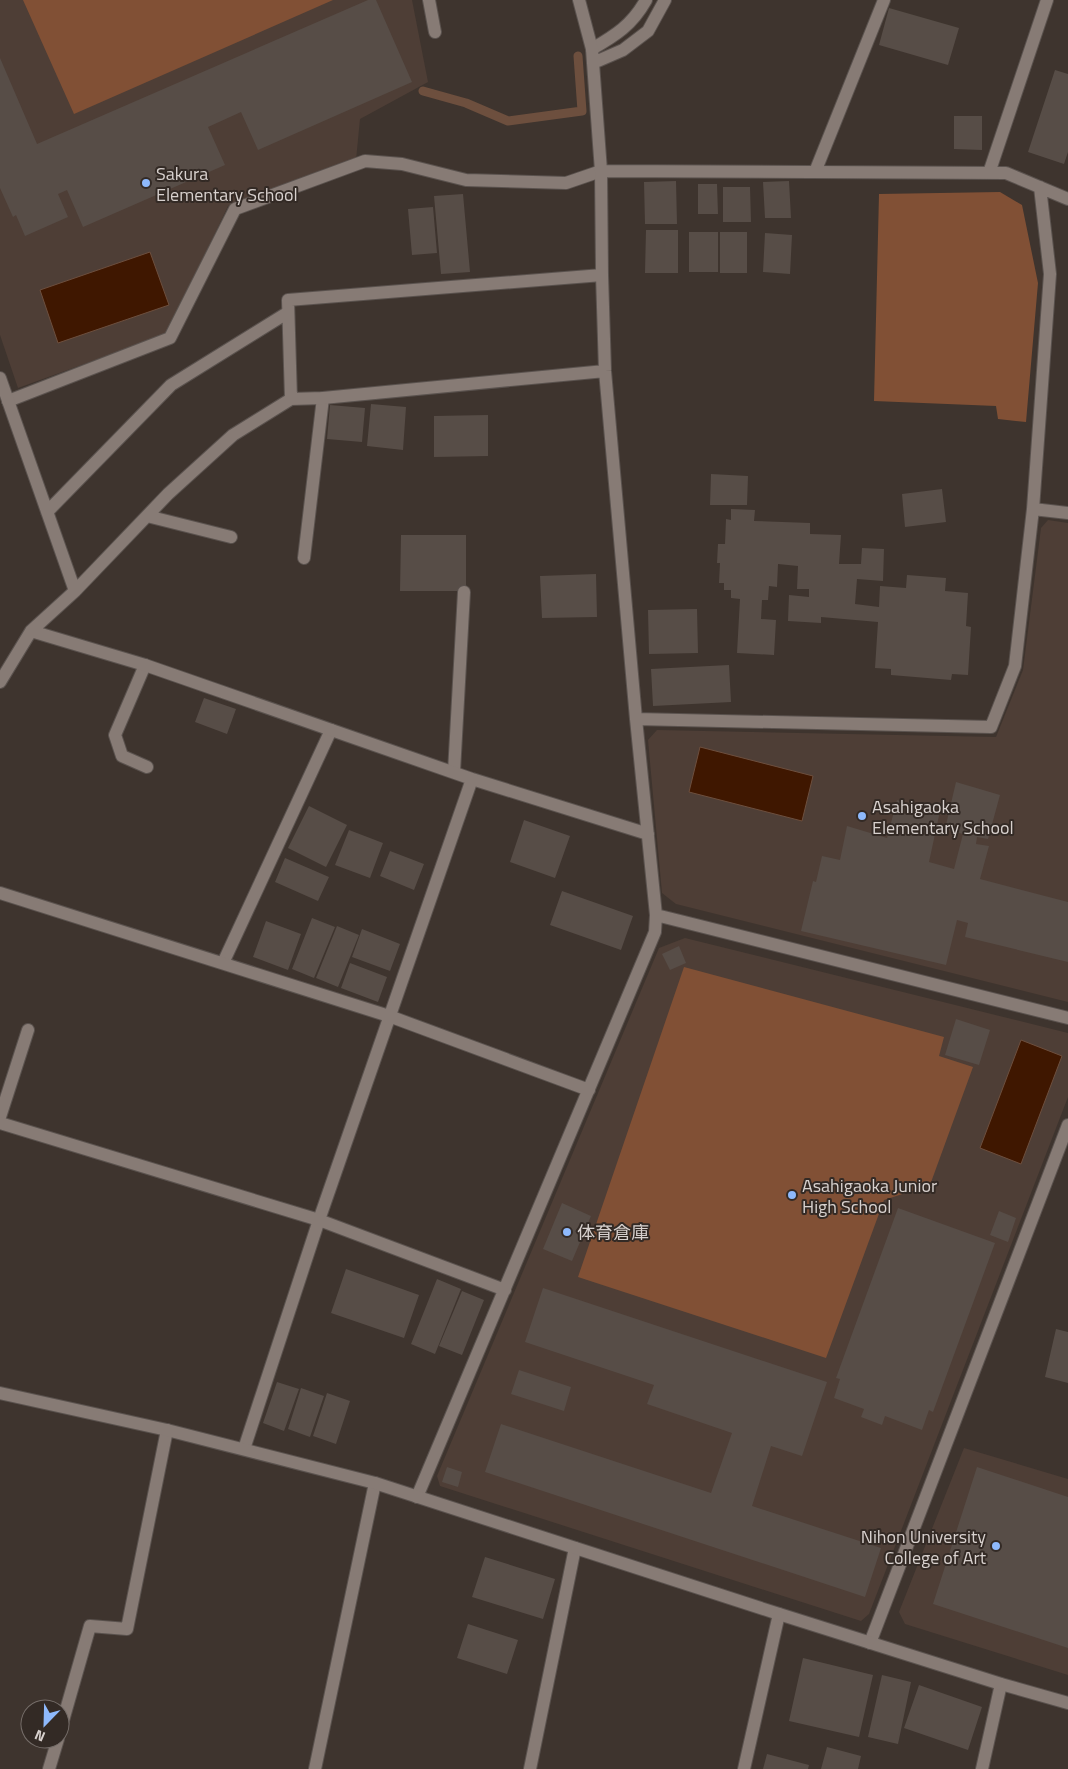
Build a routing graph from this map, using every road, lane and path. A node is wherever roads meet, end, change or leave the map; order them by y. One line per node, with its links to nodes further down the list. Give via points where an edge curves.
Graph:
1 (429, 0): 7 (street)
2 (579, 0): 8 (street)
3 (646, 0): 8 (street, via 637,16 617,35)
4 (665, 0): 9 (street, via 648,31 623,50)
5 (884, 0): 11 (street)
6 (1047, 0): 12 (street)
7 (435, 32)
8 (592, 49): 9 (street)
9 (594, 63): 10 (street)
10 (601, 171): 11 (street); 15 (street); 21 (street, via 566,183 466,180 402,164 365,161 235,209 170,338)
11 (814, 172): 12 (street)
12 (989, 173): 13 (street, via 1006,173)
13 (1040, 187): 14 (street); 22 (street, via 1050,274)
14 (1068, 199)
15 (602, 275): 16 (street, via 288,300); 17 (street)
16 (287, 313): 20 (street); 23 (street, via 171,385)
17 (605, 371): 19 (street); 33 (street)
18 (0, 378): 21 (street)
19 (323, 398): 20 (street); 27 (street)
20 (291, 399): 25 (street, via 233,435)
21 (4, 403): 23 (street)
22 (1033, 508): 24 (street); 33 (street, via 1015,666 991,727)
23 (47, 512): 28 (street)
24 (1068, 513)
25 (147, 516): 26 (street); 28 (street)
26 (231, 537)
27 (304, 558)
28 (75, 590): 30 (street)
29 (464, 592): 36 (street)
30 (31, 631): 31 (street); 32 (street)
31 (145, 665): 34 (street); 35 (street, via 115,735 122,756)
32 (0, 682)
33 (636, 719): 38 (street)
34 (331, 730): 36 (street); 41 (street)
35 (147, 767)
36 (454, 772): 37 (street)
37 (472, 778): 38 (street); 42 (street)
38 (648, 834): 40 (street)
39 (0, 893): 41 (street)
40 (656, 915): 43 (street); 45 (street, via 655,932)
41 (223, 963): 42 (street)
42 (389, 1016): 45 (street); 49 (street)
43 (1068, 1018)
44 (28, 1030): 46 (street)
45 (589, 1090): 50 (street)
46 (0, 1117)
47 (0, 1123): 49 (street)
48 (1068, 1126): 58 (street)
49 (319, 1220): 50 (street); 53 (street)
50 (505, 1290): 55 (street)
51 (0, 1393): 52 (street)
52 (167, 1430): 53 (street); 60 (street, via 126,1629 90,1626)
53 (244, 1449): 54 (street)
54 (375, 1483): 55 (street); 64 (street)
55 (417, 1497): 56 (street)
56 (575, 1548): 57 (street); 65 (street)
57 (779, 1614): 58 (street); 66 (street)
58 (870, 1643): 59 (street)
59 (1001, 1684): 61 (street); 67 (street)
60 (69, 1699)
61 (1068, 1703)
62 (55, 1749): 63 (street)
63 (49, 1769)
64 (315, 1769)
65 (530, 1769)
66 (744, 1769)
67 (982, 1769)

